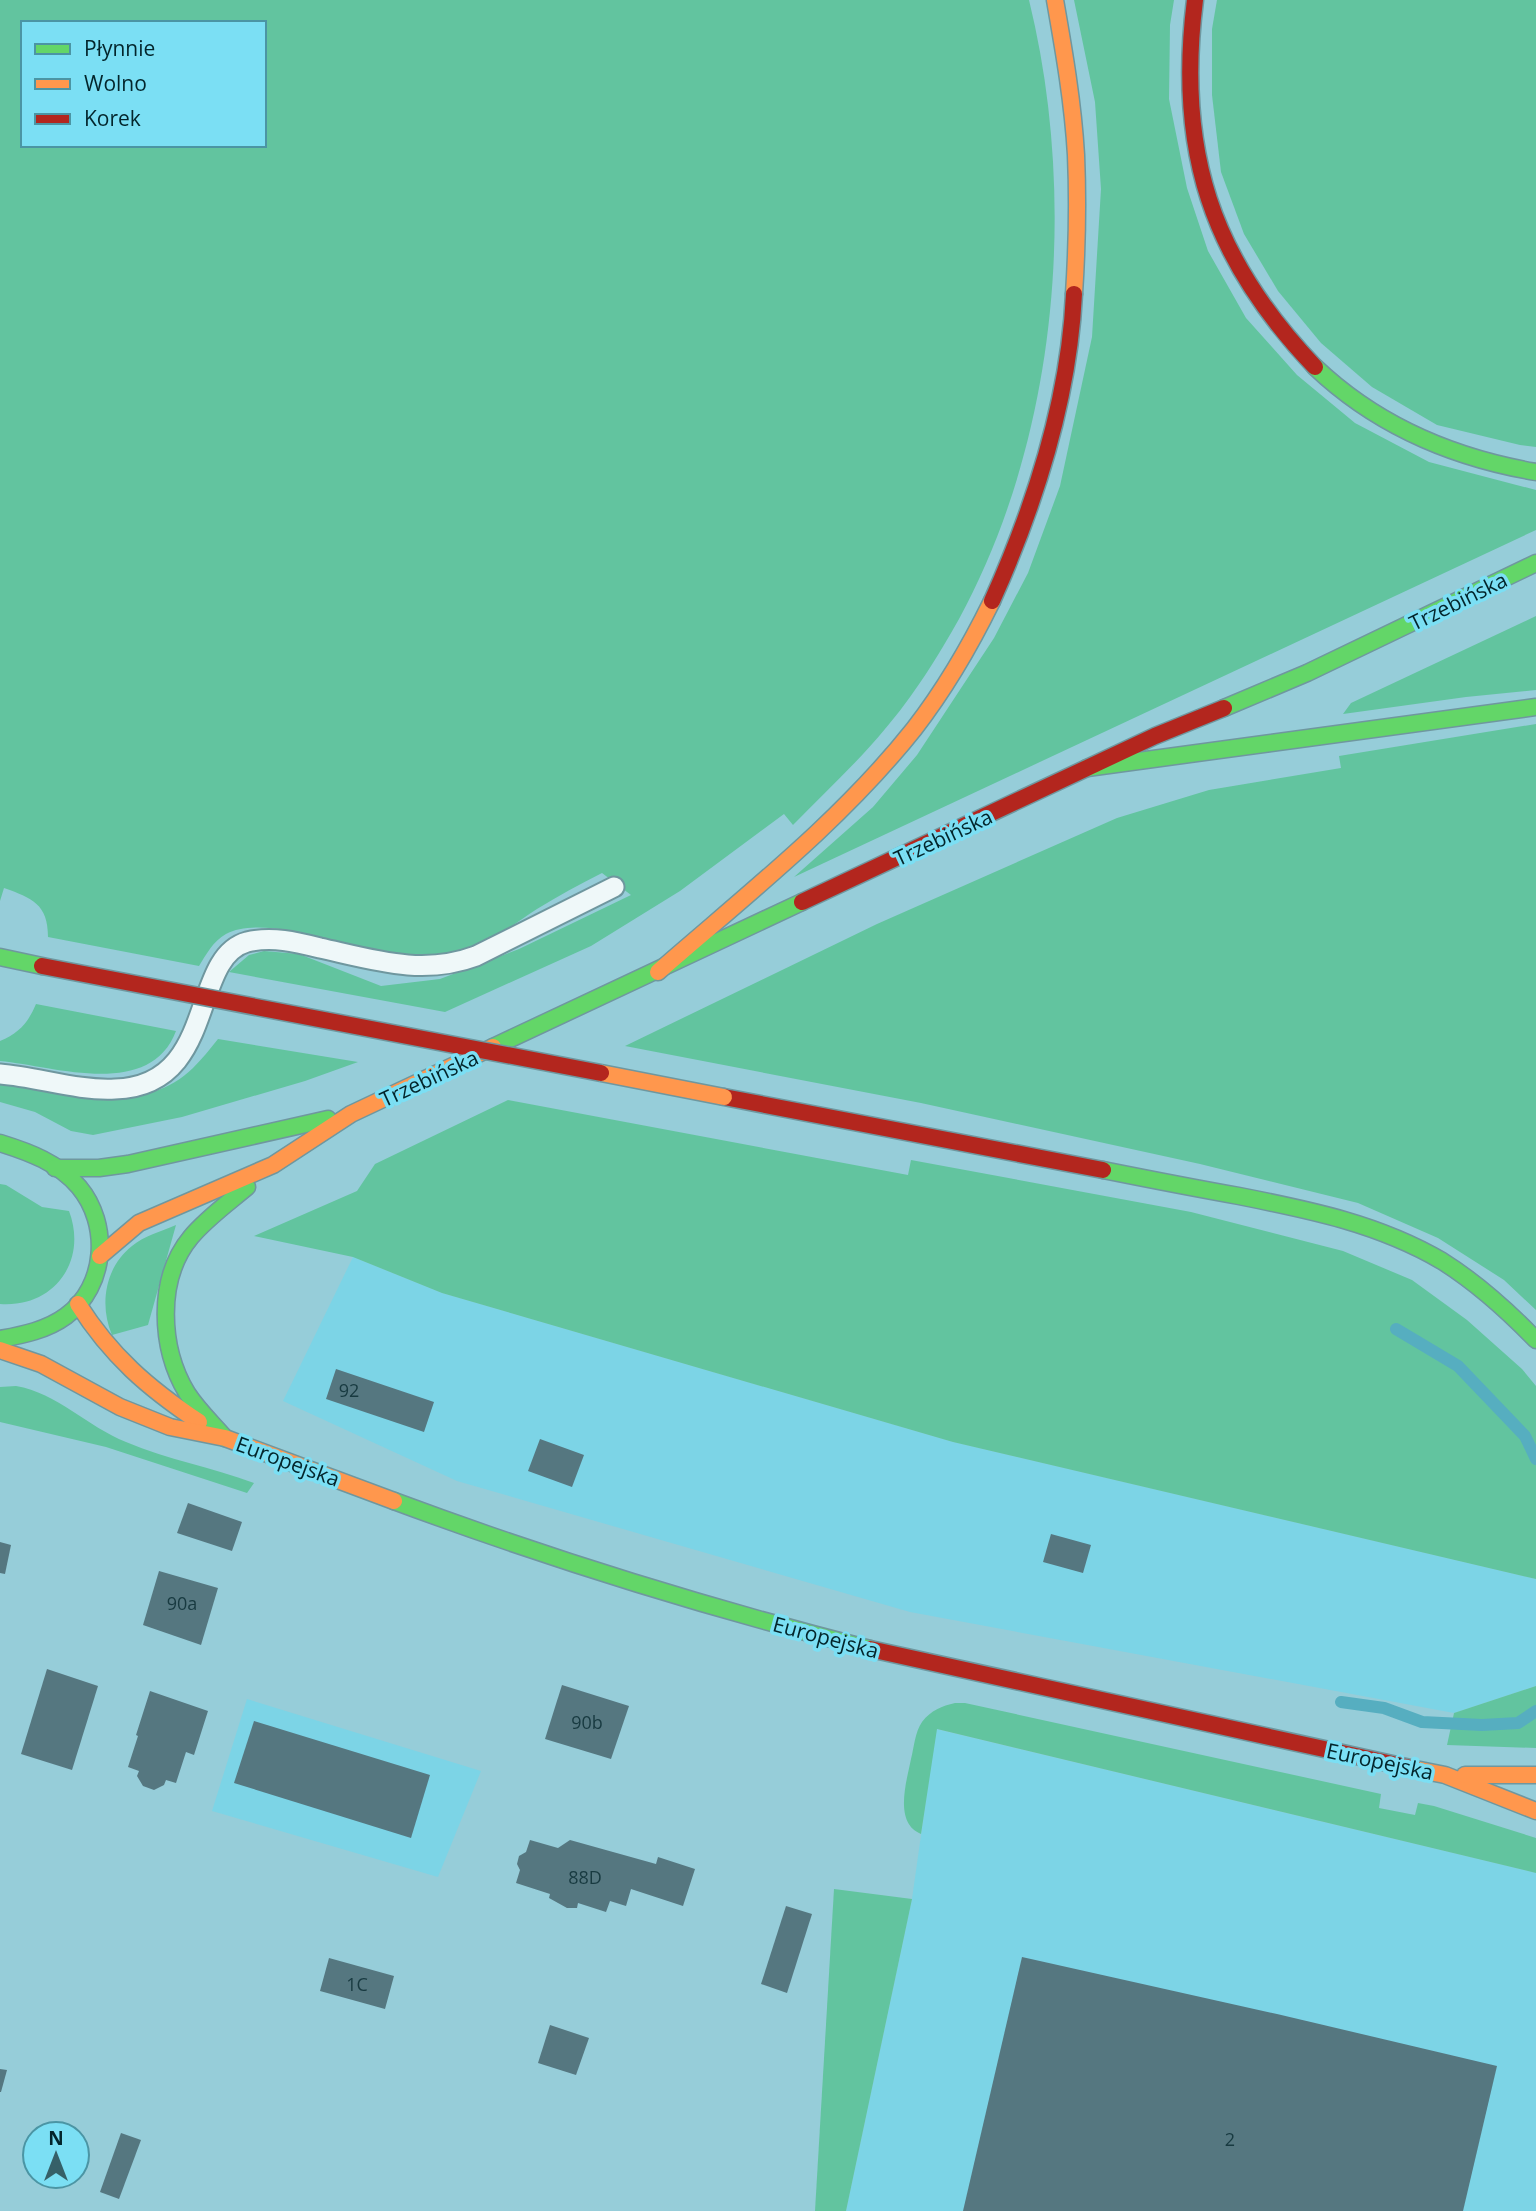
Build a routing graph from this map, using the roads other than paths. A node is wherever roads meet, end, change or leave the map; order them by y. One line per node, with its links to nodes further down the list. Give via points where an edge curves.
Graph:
1 (1055, 0): 9 (main road, via 1077,151 1078,241 1071,334 1041,478 1026,526 980,627 943,689 902,744 804,844)
2 (1195, 0): 3 (main road, via 1190,40 1193,134 1215,218 1252,290 1304,356 1392,424 1477,458)
3 (1536, 472)
4 (1536, 564): 6 (main road, Trzebińska, via 1307,673)
5 (1536, 707): 6 (main road)
6 (1087, 768): 9 (main road, Trzebińska)
7 (614, 887): 10 (lane, via 453,965 404,965 278,940 245,943 234,948 220,966 184,1053 156,1078 116,1089)
8 (0, 957): 18 (main road, bridge, via 1325,1213 1416,1246 1456,1269)
9 (658, 972): 11 (main road, Trzebińska)
10 (0, 1074)
11 (351, 1114): 13 (main road, Trzebińska); 14 (main road, Trzebińska, via 128,1164)
12 (0, 1143): 14 (main road, via 21,1148)
13 (273, 1165): 15 (main road, Trzebińska, via 139,1223); 20 (main road, via 188,1240 167,1289 165,1308 174,1366 184,1387)
14 (55, 1168): 15 (main road, via 91,1200 102,1238)
15 (100, 1256): 16 (main road, via 96,1274)
16 (78, 1304): 17 (main road, via 57,1322); 20 (main road, Europejska, via 98,1337 135,1376)
17 (0, 1339)
18 (1536, 1340)
19 (0, 1350): 20 (main road, Europejska, via 41,1364 120,1408 170,1427)
20 (225, 1438): 21 (main road, Europejska, via 536,1551 779,1625 984,1676)
21 (1445, 1774): 22 (main road, Europejska); 23 (main road, Europejska)
22 (1536, 1776)
23 (1536, 1811)

